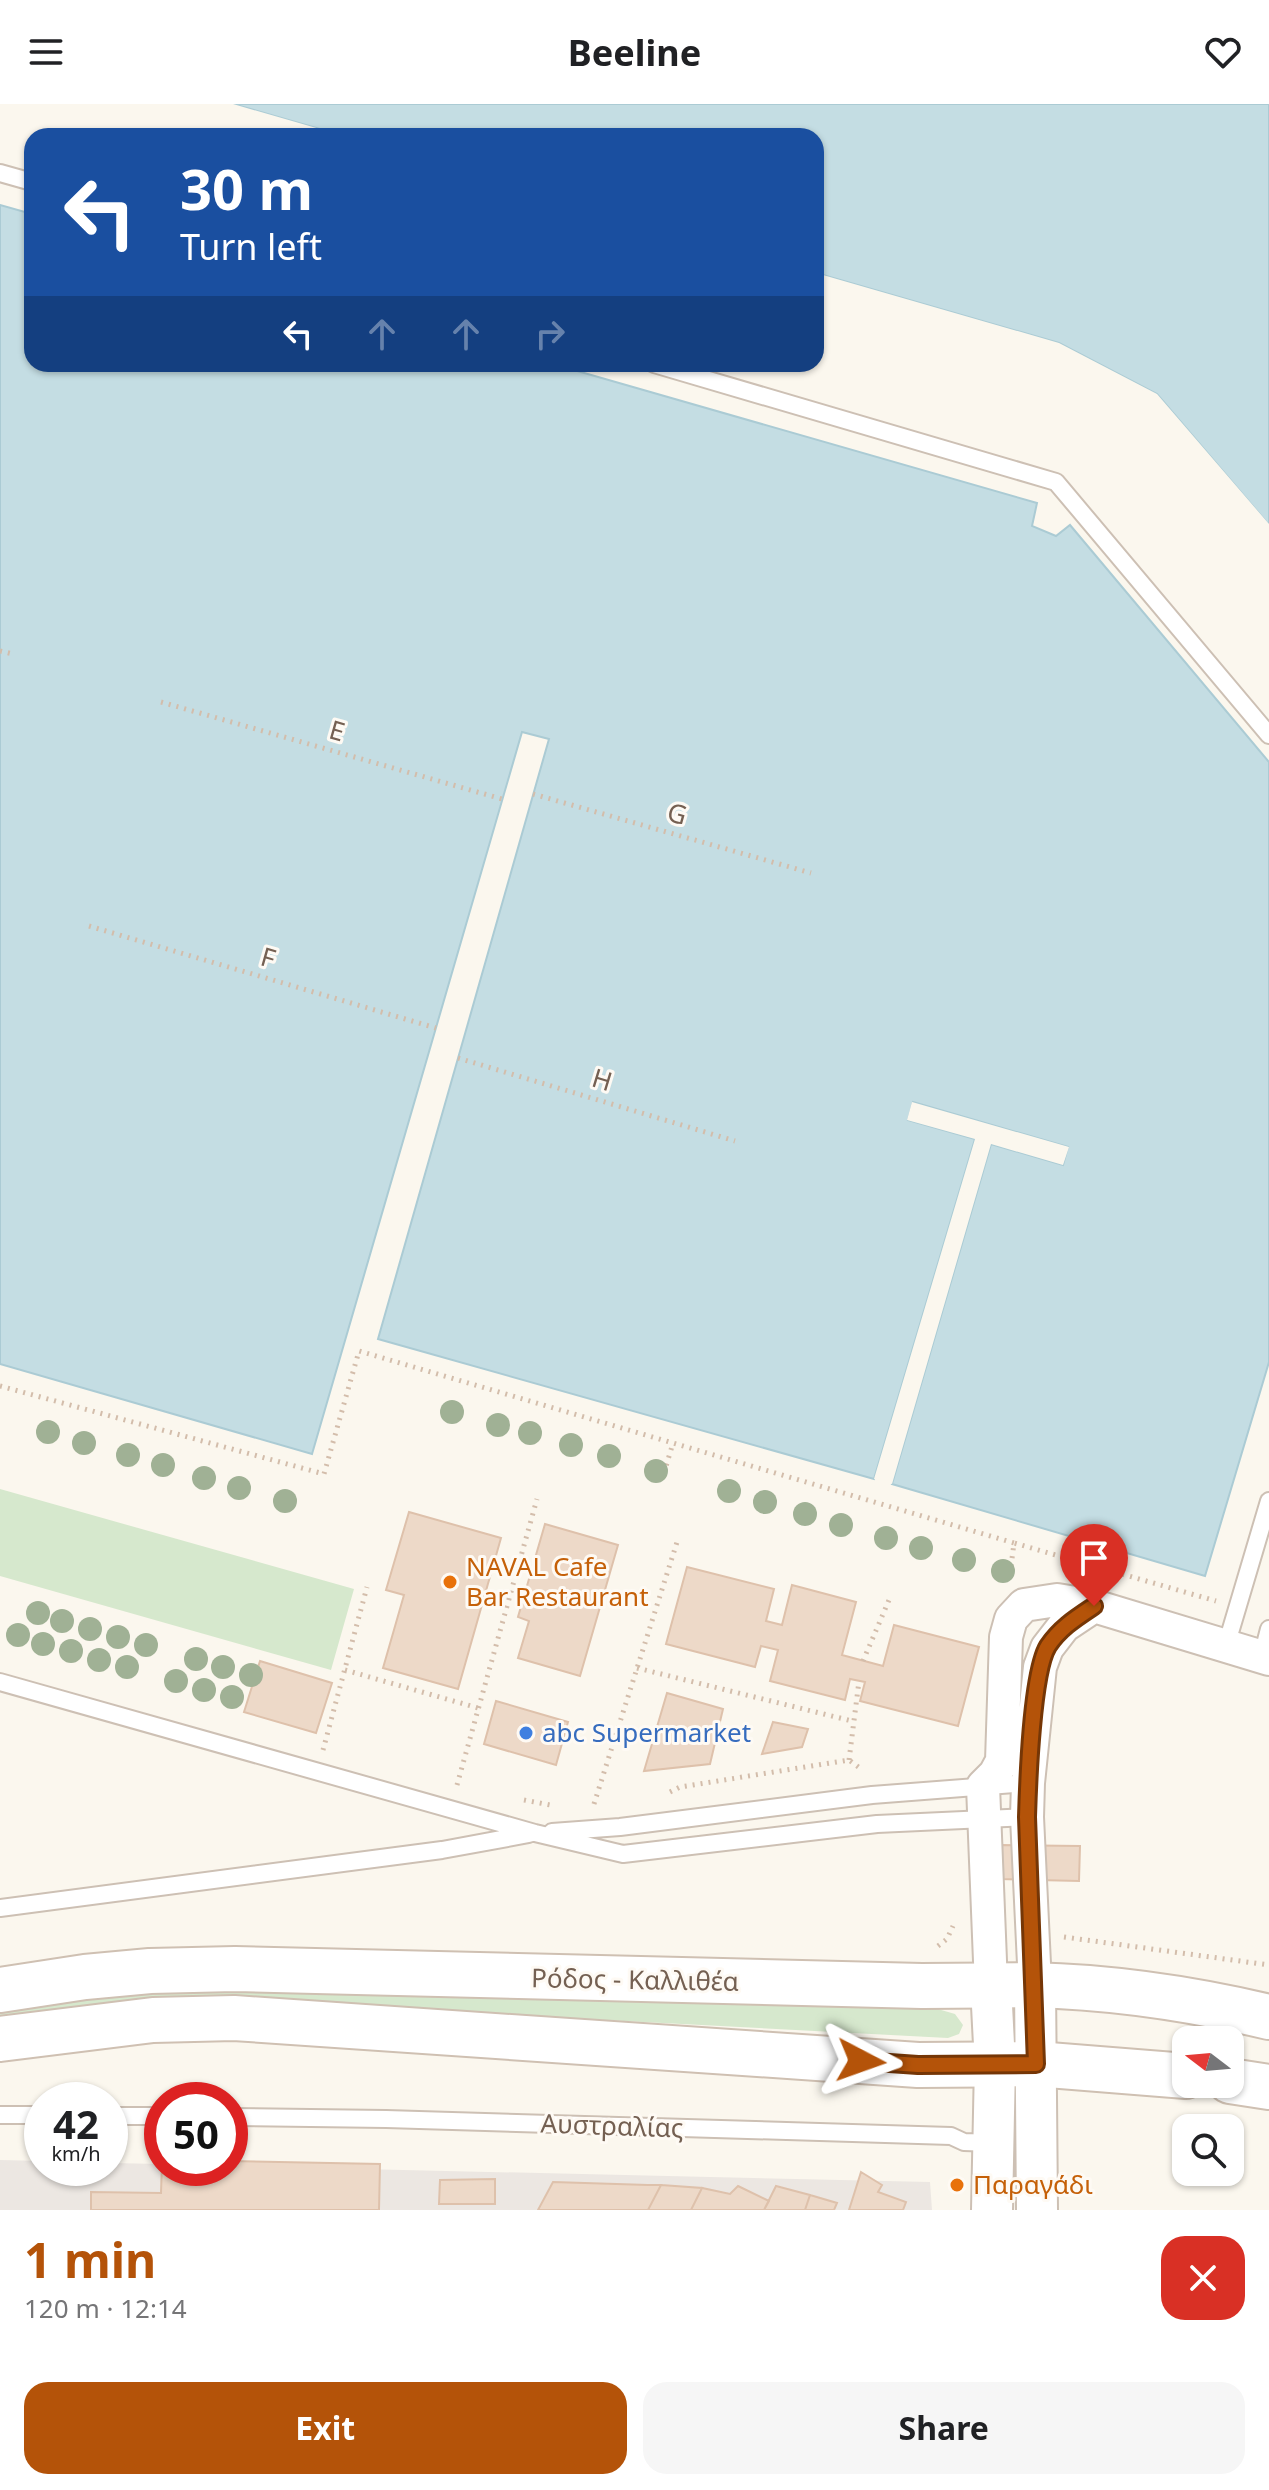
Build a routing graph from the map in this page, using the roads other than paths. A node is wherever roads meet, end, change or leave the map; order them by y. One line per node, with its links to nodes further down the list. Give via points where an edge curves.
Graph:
1 (0, 173): 2 (lane)
2 (24, 180)
3 (681, 372): 4 (lane, via 1056,482)
4 (1269, 735)
5 (1269, 1501): 7 (lane)
6 (1094, 1606): 7 (street); 10 (street, via 1064,1626 1047,1648 1040,1667); 11 (street, via 1057,1600 1024,1605 1011,1619 1002,1761)
7 (1226, 1646): 8 (street)
8 (1267, 1648)
9 (0, 1682): 14 (lane)
10 (1028, 1783): 11 (lane); 12 (street)
11 (983, 1786): 13 (street); 14 (lane)
12 (1027, 1817): 13 (lane); 16 (street)
13 (984, 1819): 14 (lane, via 877,1824 623,1854); 17 (street)
14 (535, 1833): 15 (lane)
15 (0, 1908)
16 (1035, 1985): 17 (main road, Ρόδος - Καλλιθέα); 19 (main road, Ρόδος - Καλλιθέα, via 1119,1992); 21 (street)
17 (991, 1986): 18 (main road, Ρόδος - Καλλιθέα, via 235,1969 150,1971); 21 (street)
18 (0, 1990)
19 (1269, 2017)
20 (0, 2039): 21 (main road, via 153,2020 234,2018 918,2065)
21 (1016, 2064): 22 (main road); 28 (street); 30 (street)
22 (1172, 2075)
23 (1244, 2083): 24 (main road)
24 (1269, 2087)
25 (0, 2115): 26 (lane)
26 (24, 2115)
27 (248, 2117): 28 (lane, Αυστραλίας, via 951,2136)
28 (993, 2143): 29 (street)
29 (992, 2210)
30 (1037, 2210)

